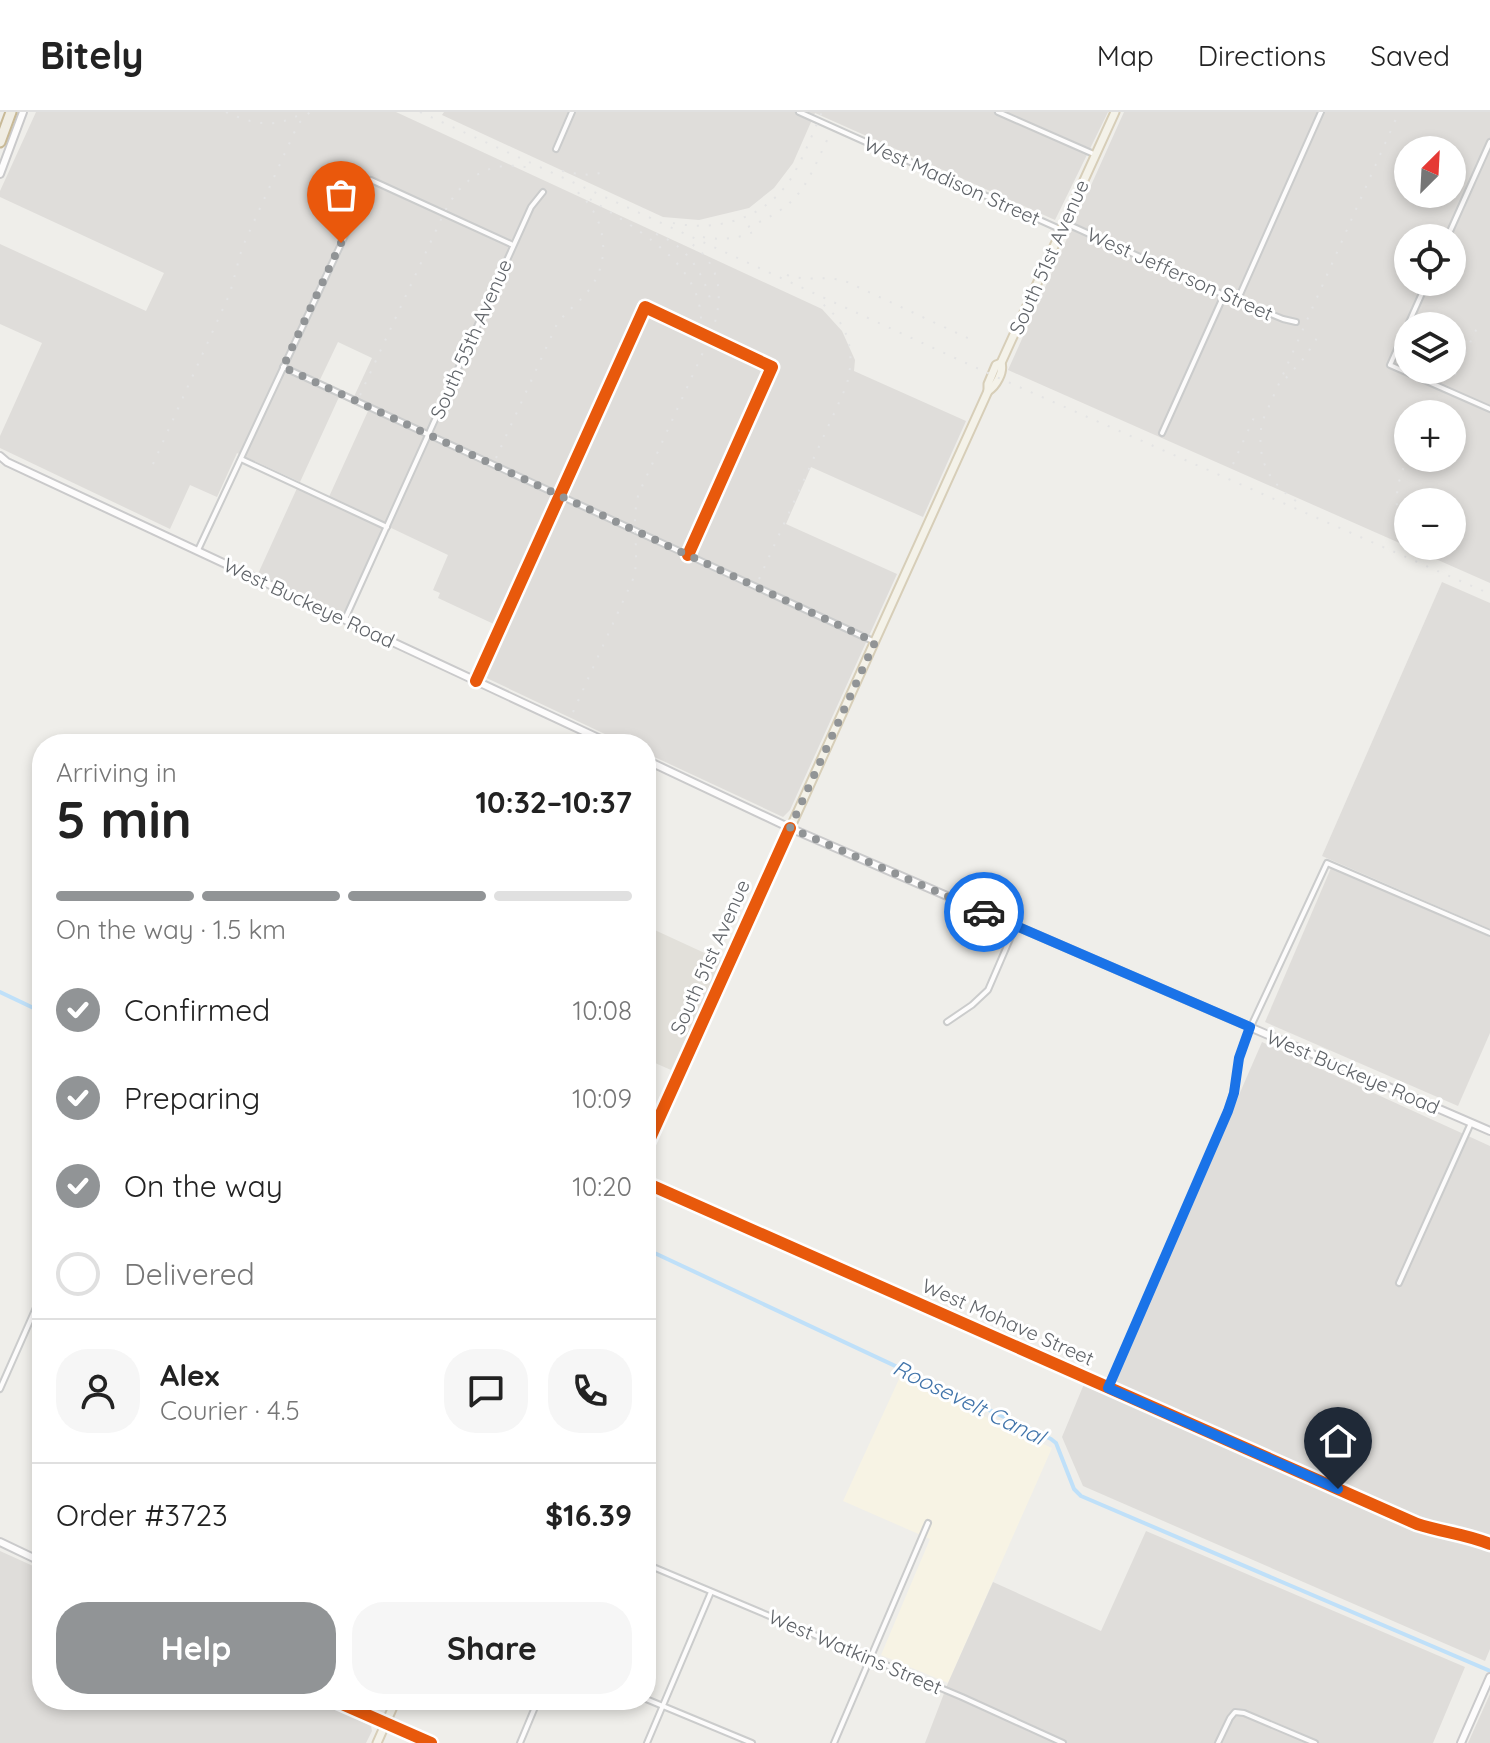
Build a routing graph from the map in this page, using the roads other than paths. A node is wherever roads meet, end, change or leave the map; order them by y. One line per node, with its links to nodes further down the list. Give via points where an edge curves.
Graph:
1 (11, 112): 8 (highway)
2 (23, 112): 12 (main road)
3 (572, 112): 10 (street)
4 (799, 112): 15 (street, West Madison Street)
5 (998, 112): 11 (street)
6 (1115, 112): 11 (main road, South 51st Avenue)
7 (1321, 112): 19 (street)
8 (0, 142)
9 (1490, 142): 14 (street)
10 (556, 149)
11 (1096, 153): 15 (main road, South 51st Avenue)
12 (0, 174)
13 (543, 192): 16 (street, South 55th Avenue)
14 (1453, 224)
15 (1063, 227): 17 (street, West Jefferson Street); 32 (main road, South 51st Avenue, via 996,365)
16 (513, 245): 21 (street, via 371,180); 24 (street, South 55th Avenue)
17 (1224, 295): 19 (street, West Jefferson Street); 23 (street)
18 (1421, 296): 22 (street, via 1390,365)
19 (1238, 299): 20 (street, West Jefferson Street)
20 (1296, 322)
21 (283, 367): 24 (street); 25 (street)
22 (1490, 409)
23 (1162, 433)
24 (427, 435): 27 (street); 28 (street, South 55th Avenue)
25 (241, 459): 28 (street); 29 (street)
26 (2, 460): 29 (main road, West Buckeye Road)
27 (561, 496): 30 (street); 30 (street, via 645,307 772,367); 33 (street)
28 (387, 527): 31 (street, South 55th Avenue)
29 (197, 551): 31 (main road, West Buckeye Road)
30 (688, 555): 32 (street)
31 (345, 619): 33 (main road, West Buckeye Road)
32 (875, 642): 36 (main road, South 51st Avenue)
33 (476, 681): 34 (main road, West Buckeye Road)
34 (590, 734)
35 (656, 765): 36 (main road, West Buckeye Road)
36 (790, 828): 37 (main road, West Buckeye Road); 42 (main road, South 51st Avenue)
37 (1016, 925): 39 (street, via 988,990); 40 (main road, West Buckeye Road)
38 (1490, 933): 40 (street, via 1327,863)
39 (947, 1022)
40 (1250, 1027): 41 (main road, West Buckeye Road); 47 (street, via 1228,1111)
41 (1471, 1123): 43 (main road, West Buckeye Road); 45 (street)
42 (656, 1125)
43 (1490, 1131)
44 (656, 1187): 47 (main road, West Mohave Street)
45 (1399, 1283)
46 (32, 1317): 48 (street)
47 (1108, 1388): 51 (main road, West Mohave Street, via 1417,1524)
48 (0, 1389)
49 (928, 1523): 55 (street)
50 (0, 1542): 52 (main road)
51 (1490, 1544)
52 (32, 1557)
53 (656, 1568): 54 (street, West Watkins Street)
54 (711, 1592): 55 (street, West Watkins Street); 58 (street)
55 (870, 1659): 68 (street); 69 (street, West Watkins Street)
56 (1490, 1678): 72 (main road)
57 (656, 1703): 58 (street)
58 (662, 1706): 66 (street); 67 (street)
59 (355, 1710): 62 (main road)
60 (391, 1710): 62 (main road)
61 (534, 1710): 65 (street)
62 (385, 1724): 63 (main road); 64 (main road)
63 (377, 1743)
64 (431, 1743)
65 (520, 1743)
66 (647, 1743)
67 (752, 1743)
68 (834, 1743)
69 (1063, 1743)
70 (1218, 1743): 71 (street, via 1235,1712)
71 (1315, 1743)
72 (1461, 1743)

